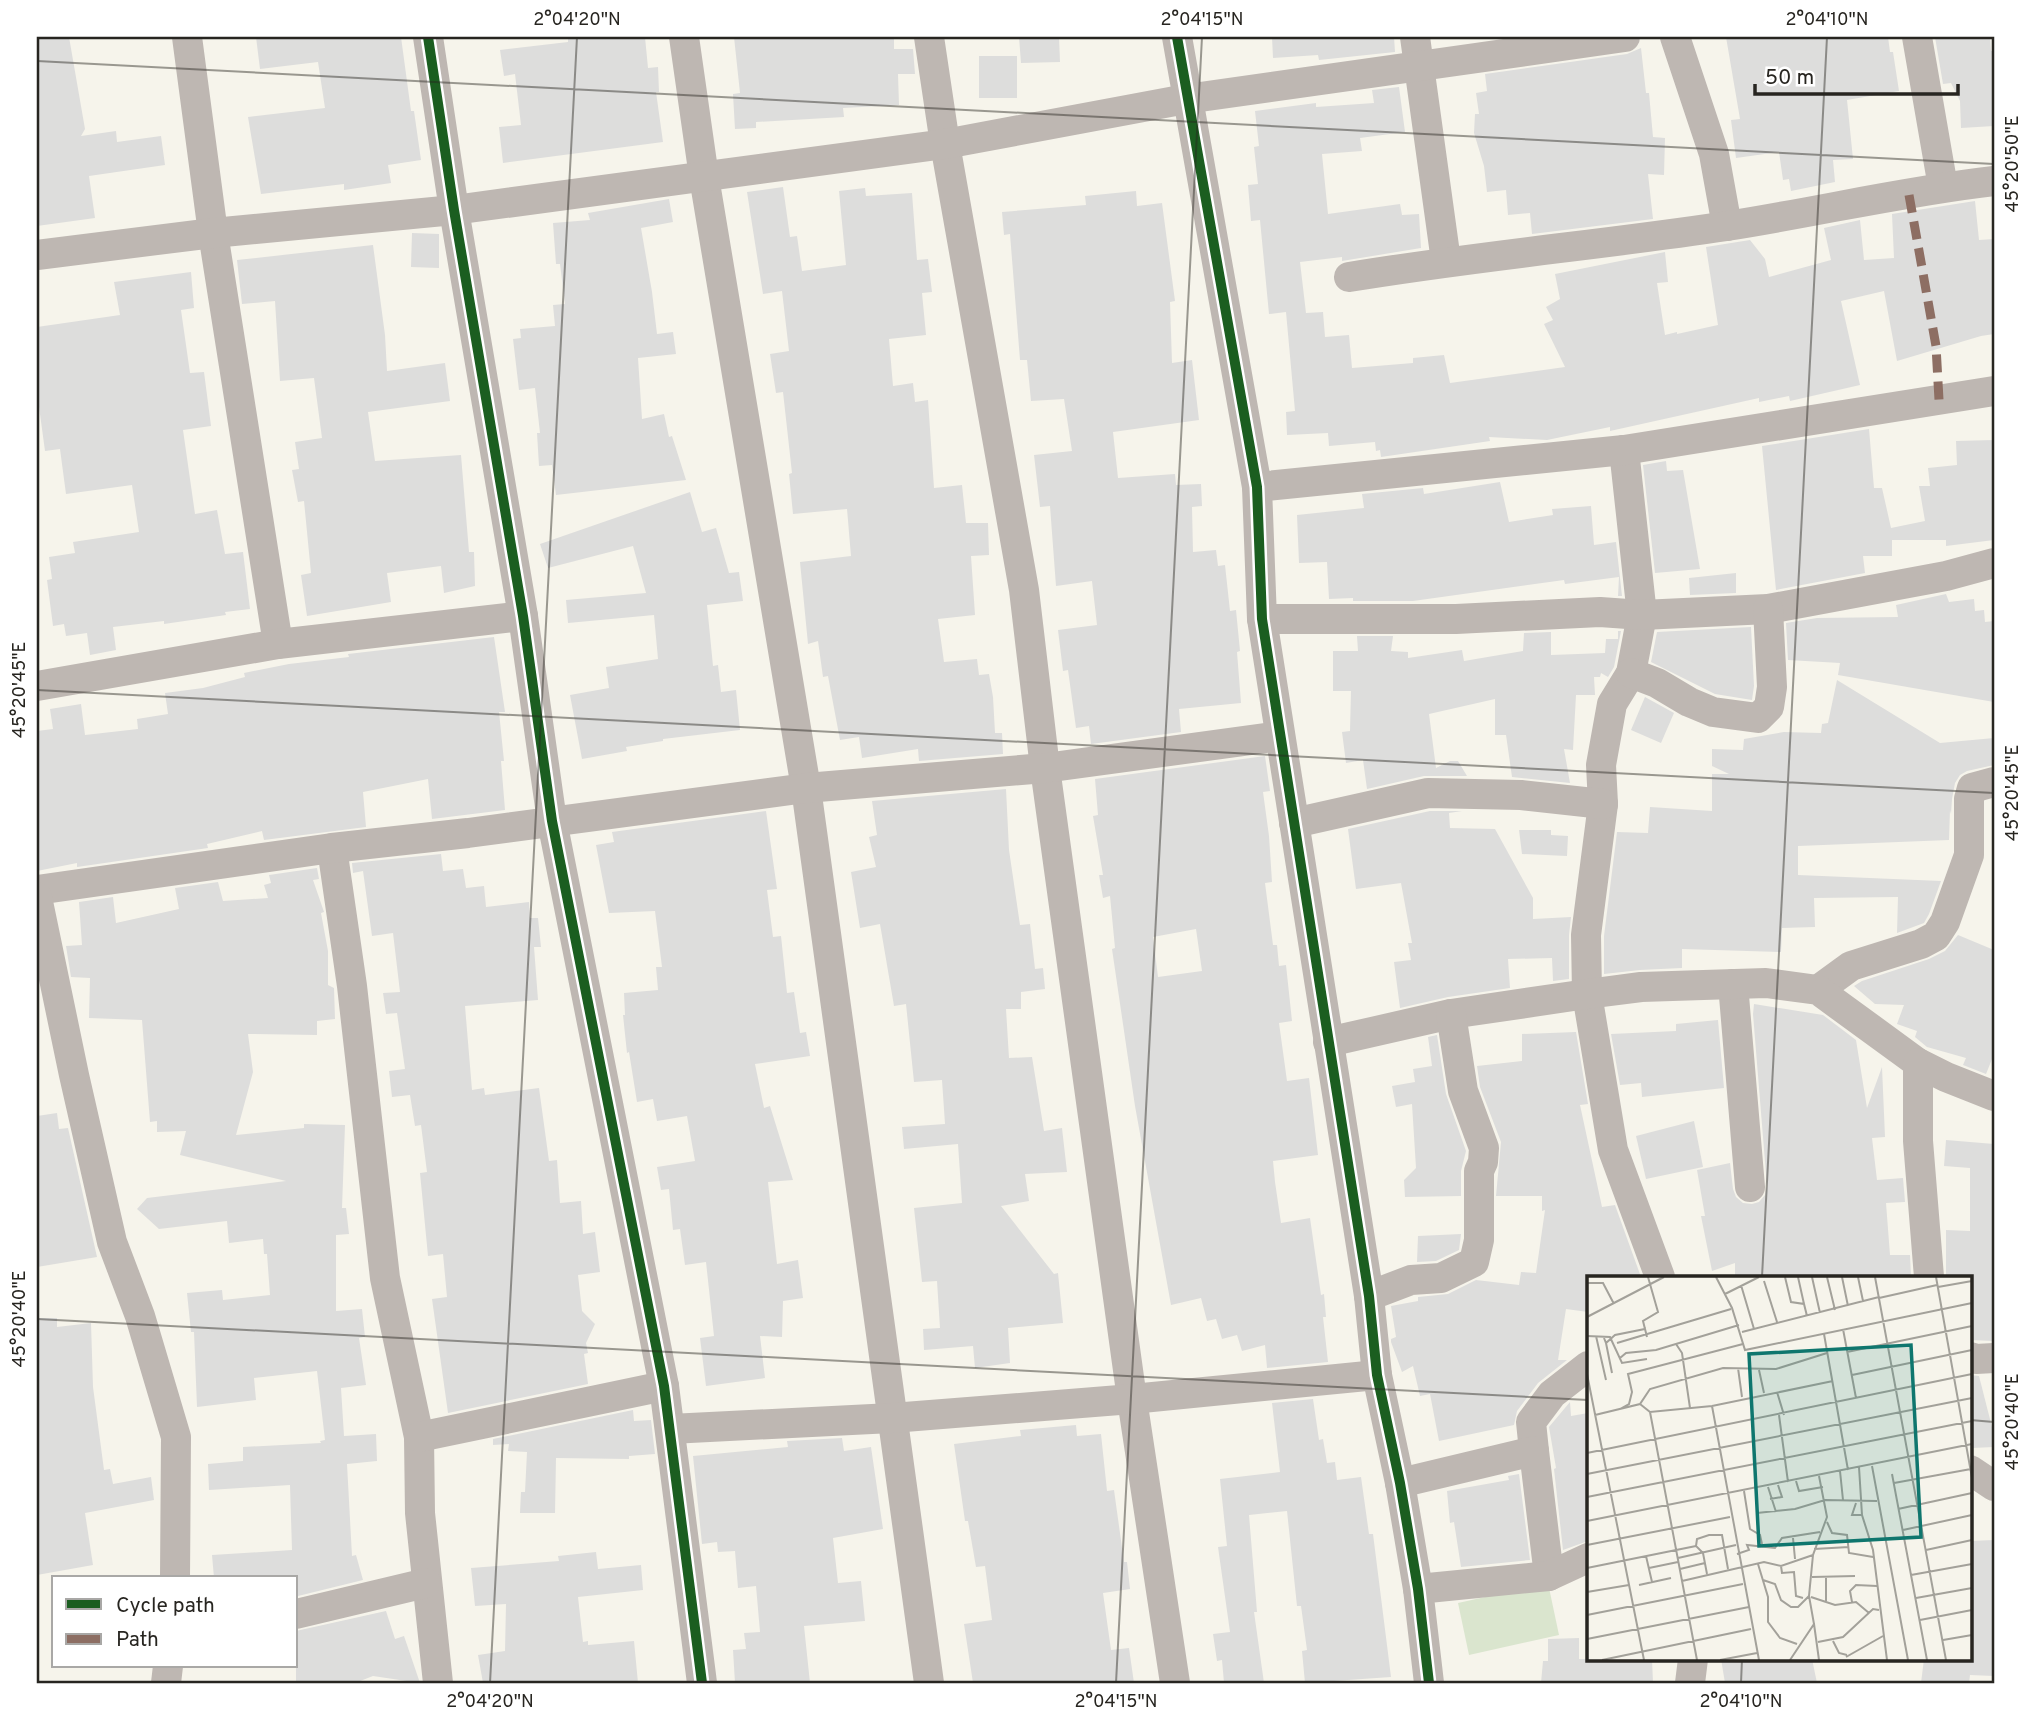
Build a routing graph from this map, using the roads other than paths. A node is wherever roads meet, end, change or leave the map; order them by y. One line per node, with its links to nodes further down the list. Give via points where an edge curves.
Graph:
1 (187, 37): 17 (street)
2 (428, 37): 15 (street)
3 (684, 37): 12 (street)
4 (929, 37): 11 (street)
5 (1177, 37): 10 (street)
6 (1625, 37): 9 (street)
7 (1675, 37): 16 (street, via 1714,154)
8 (1917, 37): 14 (street)
9 (1417, 51): 10 (street); 19 (street)
10 (1186, 99): 11 (street); 23 (street)
11 (945, 144): 12 (street); 33 (street, via 1024,590)
12 (704, 177): 15 (street); 35 (street)
13 (1994, 181): 14 (street)
14 (1943, 187): 16 (street)
15 (454, 210): 17 (street); 27 (street)
16 (1727, 226): 19 (street)
17 (213, 233): 18 (street); 29 (street)
18 (37, 255)
19 (1446, 261): 20 (street)
20 (1349, 277)
21 (1994, 391): 22 (street)
22 (1624, 450): 23 (street); 26 (street)
23 (1257, 486): 28 (street)
24 (1994, 563): 25 (street)
25 (1768, 609): 26 (street); 30 (street, via 1772,687 1769,707 1758,718 1713,712)
26 (1643, 615): 28 (street); 30 (street)
27 (523, 616): 29 (street); 37 (street)
28 (1262, 619): 32 (street)
29 (278, 645): 31 (street)
30 (1631, 673): 36 (street, via 1612,704 1601,765)
31 (37, 686)
32 (1280, 736): 33 (street); 38 (street)
33 (1045, 768): 35 (street); 58 (street)
34 (1994, 782): 43 (street, via 1972,788 1969,855 1936,936 1851,966)
35 (806, 788): 37 (street); 59 (street)
36 (1603, 804): 38 (street, via 1540,796 1428,793); 44 (street, via 1586,935)
37 (552, 821): 39 (street); 57 (street)
38 (1294, 823): 46 (street)
39 (332, 848): 40 (street); 61 (street, via 385,1278)
40 (37, 890)
41 (37, 897): 67 (street, via 113,1242 176,1437)
42 (1732, 984): 43 (street); 44 (street); 49 (street)
43 (1818, 990): 47 (street)
44 (1587, 994): 45 (street); 50 (street, via 1613,1150)
45 (1451, 1014): 46 (street); 52 (street, via 1463,1091 1484,1148 1474,1262 1441,1278 1411,1280)
46 (1328, 1042): 52 (street)
47 (1918, 1063): 48 (street); 51 (street, via 1918,1141)
48 (1994, 1096)
49 (1750, 1187)
50 (1660, 1276)
51 (1929, 1276)
52 (1369, 1296): 56 (street)
53 (1972, 1357): 54 (street)
54 (1994, 1358)
55 (1587, 1367): 62 (street, via 1552,1394 1531,1422)
56 (1377, 1375): 58 (street); 64 (street)
57 (664, 1386): 60 (street); 61 (street)
58 (1132, 1399): 59 (street); 76 (street)
59 (892, 1418): 60 (street); 75 (street)
60 (670, 1429): 74 (street)
61 (419, 1437): 69 (street)
62 (1534, 1451): 64 (street); 68 (street)
63 (1972, 1471): 65 (street)
64 (1400, 1483): 70 (street)
65 (1994, 1486)
66 (1587, 1558): 68 (street)
67 (175, 1576)
68 (1549, 1576): 70 (street)
69 (426, 1583): 71 (street); 73 (street)
70 (1418, 1589): 77 (street)
71 (298, 1614)
72 (1693, 1660): 78 (street)
73 (438, 1683)
74 (702, 1683)
75 (929, 1683)
76 (1175, 1683)
77 (1429, 1683)
78 (1690, 1683)

